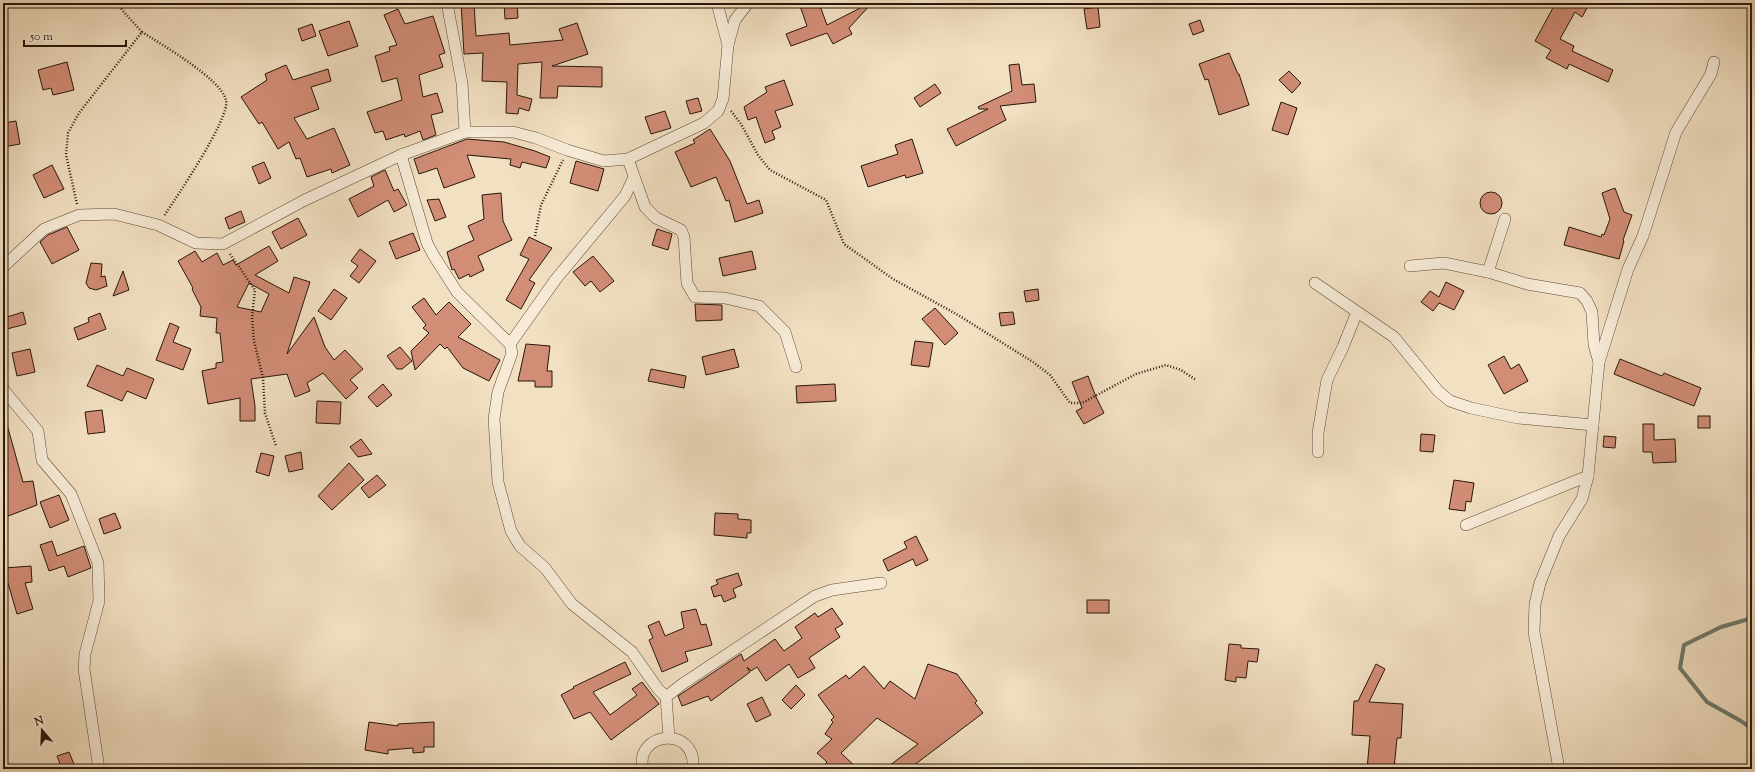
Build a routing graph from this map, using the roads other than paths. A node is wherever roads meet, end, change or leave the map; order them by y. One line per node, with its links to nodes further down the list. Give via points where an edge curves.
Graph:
1 (447, 3): 6 (street, via 462,83)
2 (717, 3): 4 (street)
3 (748, 3): 4 (street, via 735,20)
4 (728, 45): 8 (street, via 723,99 718,111 704,123)
5 (1714, 62): 17 (street, via 1711,74 1676,132 1643,236 1628,269)
6 (465, 132): 7 (street); 8 (street, via 512,132 604,161)
7 (401, 155): 12 (street, via 305,200 223,244 196,243 158,225 114,214 79,215 44,229); 16 (street, via 427,243 434,256 457,292)
8 (628, 159): 9 (street)
9 (634, 177): 16 (street, via 625,196 556,279); 18 (street, via 645,207 656,218 680,230 684,237 687,283 695,297 725,298 759,306 785,332)
10 (1504, 219): 13 (street)
11 (1410, 266): 13 (street, via 1444,263)
12 (3, 267)
13 (1488, 272): 17 (street, via 1527,284 1580,293 1592,312 1594,345)
14 (1315, 283): 15 (street)
15 (1357, 312): 20 (street, via 1394,337 1438,391 1450,401 1518,418); 21 (street, via 1328,380 1318,433)
16 (510, 344): 25 (street, via 512,353 498,392 494,419 498,482 511,531 520,546 545,568 572,604 632,652)
17 (1600, 362): 20 (street)
18 (796, 367)
19 (3, 388): 27 (street, via 38,431 42,460 72,494 98,563 99,601 85,654 84,669)
20 (1593, 425): 22 (street)
21 (1318, 452)
22 (1588, 476): 23 (street); 30 (street, via 1582,499 1559,536 1540,582 1535,604 1534,632)
23 (1466, 525)
24 (881, 583): 25 (street, via 832,590 815,596)
25 (666, 697): 26 (street)
26 (669, 737): 28 (street, via 649,745 642,758); 29 (street, via 683,742 692,754)
27 (99, 769)
28 (642, 769)
29 (693, 769)
30 (1560, 769)

